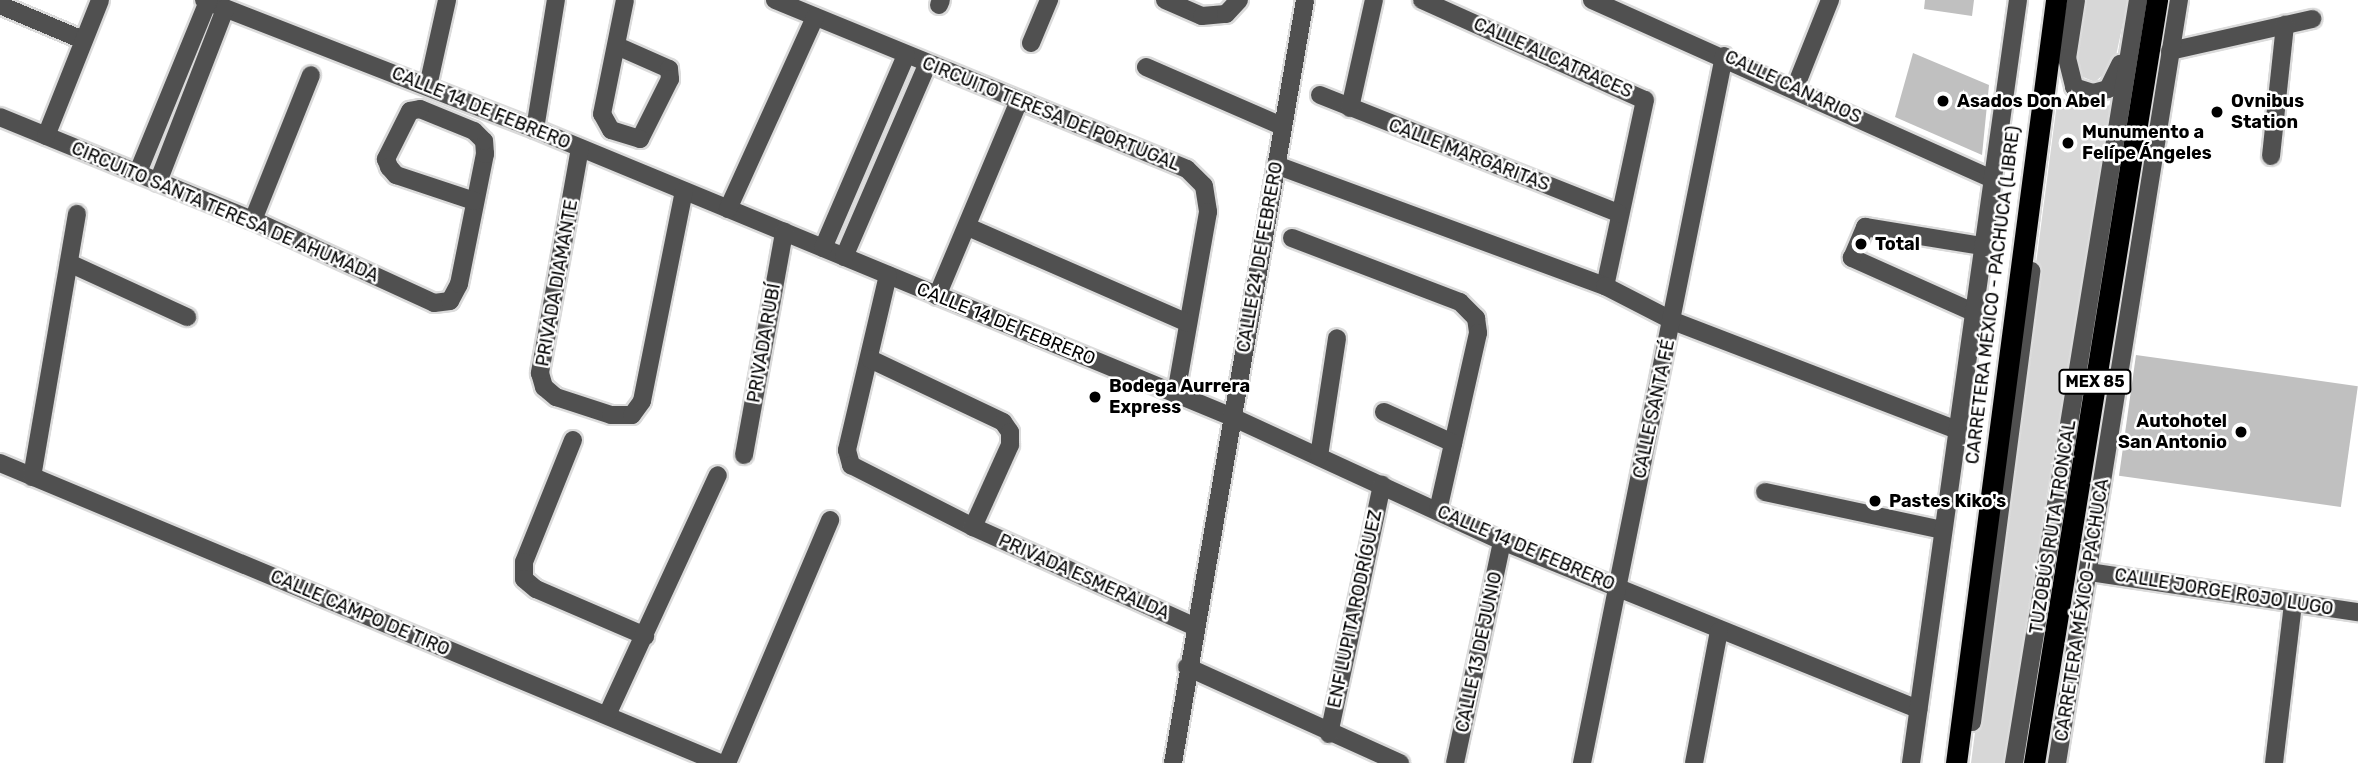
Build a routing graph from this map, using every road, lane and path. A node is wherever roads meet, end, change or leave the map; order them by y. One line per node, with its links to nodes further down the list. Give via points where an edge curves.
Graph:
1 (100, 0): 27 (street)
2 (447, 0): 36 (street)
3 (556, 0): 43 (street)
4 (625, 0): 29 (street)
5 (775, 0): 24 (street, CIRCUITO TERESA DE PORTUGAL)
6 (1049, 0): 28 (street)
7 (1165, 0): 8 (street, via 1202,16 1226,14)
8 (1239, 0)
9 (1305, 0): 42 (street, CALLE 24 DE FEBRERO)
10 (1374, 0): 40 (street)
11 (1422, 0): 54 (street, CALLE ALCATRACES, via 1645,100)
12 (1592, 0): 32 (street, CALLE CANARIOS)
13 (1830, 0): 37 (street)
14 (2018, 0): 49 (street)
15 (2056, 0): 110 (highway, CARRETERA MÉXICO - PACHUCA (LIBRE))
16 (2066, 0): 111 (street)
17 (2076, 0): 18 (street, via 2067,69 2074,87 2092,93 2114,84)
18 (2135, 0): 112 (street, TUZOBÚS RUTA TRONCAL)
19 (2157, 0): 113 (highway, MEX 85)
20 (2179, 0): 30 (street, CARRETERA MÉXICO-PACHUCA)
21 (206, 1): 23 (street, CALLE 14 DE FEBRERO); 48 (street)
22 (0, 5): 27 (street)
23 (225, 9): 36 (street, CALLE 14 DE FEBRERO); 50 (street)
24 (815, 17): 31 (street, CIRCUITO TERESA DE PORTUGAL); 53 (street)
25 (2312, 19): 26 (street)
26 (2285, 25): 30 (street); 46 (street)
27 (83, 40): 44 (street)
28 (1031, 43)
29 (617, 46): 29 (street, via 602,114 611,130 640,139 670,79 669,69)
30 (2169, 51): 91 (street, CARRETERA MÉXICO-PACHUCA)
31 (906, 55): 33 (street, CIRCUITO TERESA DE PORTUGAL); 61 (street)
32 (1724, 55): 37 (street, CALLE CANARIOS); 69 (street, CALLE SANTA FÉ)
33 (927, 65): 39 (street, CIRCUITO TERESA DE PORTUGAL); 62 (street)
34 (1146, 67): 42 (street)
35 (312, 75): 56 (street)
36 (428, 86): 43 (street, CALLE 14 DE FEBRERO)
37 (1795, 88): 49 (street, CALLE CANARIOS)
38 (1320, 95): 40 (street, CALLE MARGARITAS)
39 (1018, 103): 57 (street); 70 (street, CIRCUITO TERESA DE PORTUGAL, via 1187,169 1204,186 1208,212)
40 (1350, 108): 54 (street, CALLE MARGARITAS)
41 (0, 117): 44 (street, CIRCUITO SANTA TERESA DE AHUMADA)
42 (1282, 126): 47 (street, CALLE 24 DE FEBRERO)
43 (535, 129): 45 (street, CALLE 14 DE FEBRERO)
44 (46, 136): 48 (street, CIRCUITO SANTA TERESA DE AHUMADA)
45 (580, 148): 51 (street, CALLE 14 DE FEBRERO); 51 (street, PRIVADA DIAMANTE, via 540,373 544,387 556,397 611,415 632,415 642,401)
46 (2271, 156)
47 (1276, 164): 65 (street); 75 (street, CALLE 24 DE FEBRERO)
48 (138, 172): 50 (street, CIRCUITO SANTA TERESA DE AHUMADA)
49 (1992, 178): 60 (street)
50 (158, 182): 56 (street, CIRCUITO SANTA TERESA DE AHUMADA)
51 (684, 191): 53 (street, CALLE 14 DE FEBRERO)
52 (474, 201): 52 (street, via 484,141 474,131 420,108 410,111 386,159 389,167 396,175); 56 (street, CIRCUITO SANTA TERESA DE AHUMADA, via 459,284 450,301 434,303)
53 (728, 209): 58 (street, CALLE 14 DE FEBRERO)
54 (1618, 213): 65 (street)
55 (76, 214): 63 (street)
56 (253, 220)
57 (968, 227): 66 (street); 70 (street)
58 (783, 232): 61 (street, CALLE 14 DE FEBRERO); 79 (street, PRIVADA RUBÍ)
59 (1292, 238): 78 (street, via 1460,302 1476,318 1478,332)
60 (1982, 246): 67 (street); 67 (street, via 1865,228 1852,258)
61 (823, 248): 62 (street, CALLE 14 DE FEBRERO)
62 (844, 257): 64 (street, CALLE 14 DE FEBRERO)
63 (69, 263): 68 (street); 83 (street)
64 (888, 275): 66 (street, CALLE 14 DE FEBRERO); 72 (street, PRIVADA ESMERALDA)
65 (1605, 286): 69 (street)
66 (937, 296): 73 (street, CALLE 14 DE FEBRERO)
67 (1973, 312): 76 (street)
68 (187, 317)
69 (1673, 321): 76 (street); 92 (street, CALLE SANTA FÉ)
70 (1188, 323): 73 (street, CIRCUITO TERESA DE PORTUGAL)
71 (1338, 338): 80 (street)
72 (870, 359): 88 (street, PRIVADA ESMERALDA, via 847,450 851,465); 88 (street, via 1003,422 1010,432 1010,445)
73 (1176, 394): 75 (street, CALLE 14 DE FEBRERO)
74 (1384, 412): 78 (street)
75 (1232, 417): 80 (street, CALLE 14 DE FEBRERO); 95 (street, CALLE 24 DE FEBRERO)
76 (1957, 430): 89 (street)
77 (573, 440): 97 (street, via 524,562 524,579 536,589)
78 (1454, 443): 86 (street)
79 (744, 454)
80 (1319, 456): 84 (street, CALLE 14 DE FEBRERO)
81 (0, 463): 83 (street, CALLE CAMPO DE TIRO)
82 (718, 475): 97 (street)
83 (32, 477): 100 (street, CALLE CAMPO DE TIRO)
84 (1382, 485): 86 (street, CALLE 14 DE FEBRERO); 101 (street, ENF LUPITA RODRÍGUEZ)
85 (1765, 492): 89 (street)
86 (1438, 511): 90 (street, CALLE 14 DE FEBRERO)
87 (830, 520): 103 (street)
88 (973, 527): 95 (street, PRIVADA ESMERALDA)
89 (1943, 530): 99 (street)
90 (1502, 541): 92 (street, CALLE 14 DE FEBRERO); 106 (street, CALLE 13 DE JUNIO)
91 (2090, 572): 93 (street, CALLE JORGE ROJO LUGO); 114 (street, CARRETERA MÉXICO-PACHUCA)
92 (1615, 586): 96 (street, CALLE 14 DE FEBRERO); 107 (street, CALLE SANTA FÉ)
93 (2293, 603): 94 (street, CALLE JORGE ROJO LUGO); 115 (street)
94 (2358, 612)
95 (1195, 627): 98 (street, CALLE 24 DE FEBRERO)
96 (1719, 631): 99 (street, CALLE 14 DE FEBRERO); 108 (street)
97 (645, 636): 100 (street)
98 (1187, 667): 101 (street); 104 (street, CALLE 24 DE FEBRERO)
99 (1918, 709): 109 (street)
100 (607, 715): 102 (street, CALLE CAMPO DE TIRO)
101 (1329, 734): 105 (street)
102 (720, 763)
103 (727, 763)
104 (1173, 763)
105 (1400, 763)
106 (1455, 763)
107 (1582, 763)
108 (1693, 763)
109 (1911, 763)
110 (1956, 763)
111 (1966, 763)
112 (2014, 763)
113 (2034, 763)
114 (2057, 763)
115 (2274, 763)

